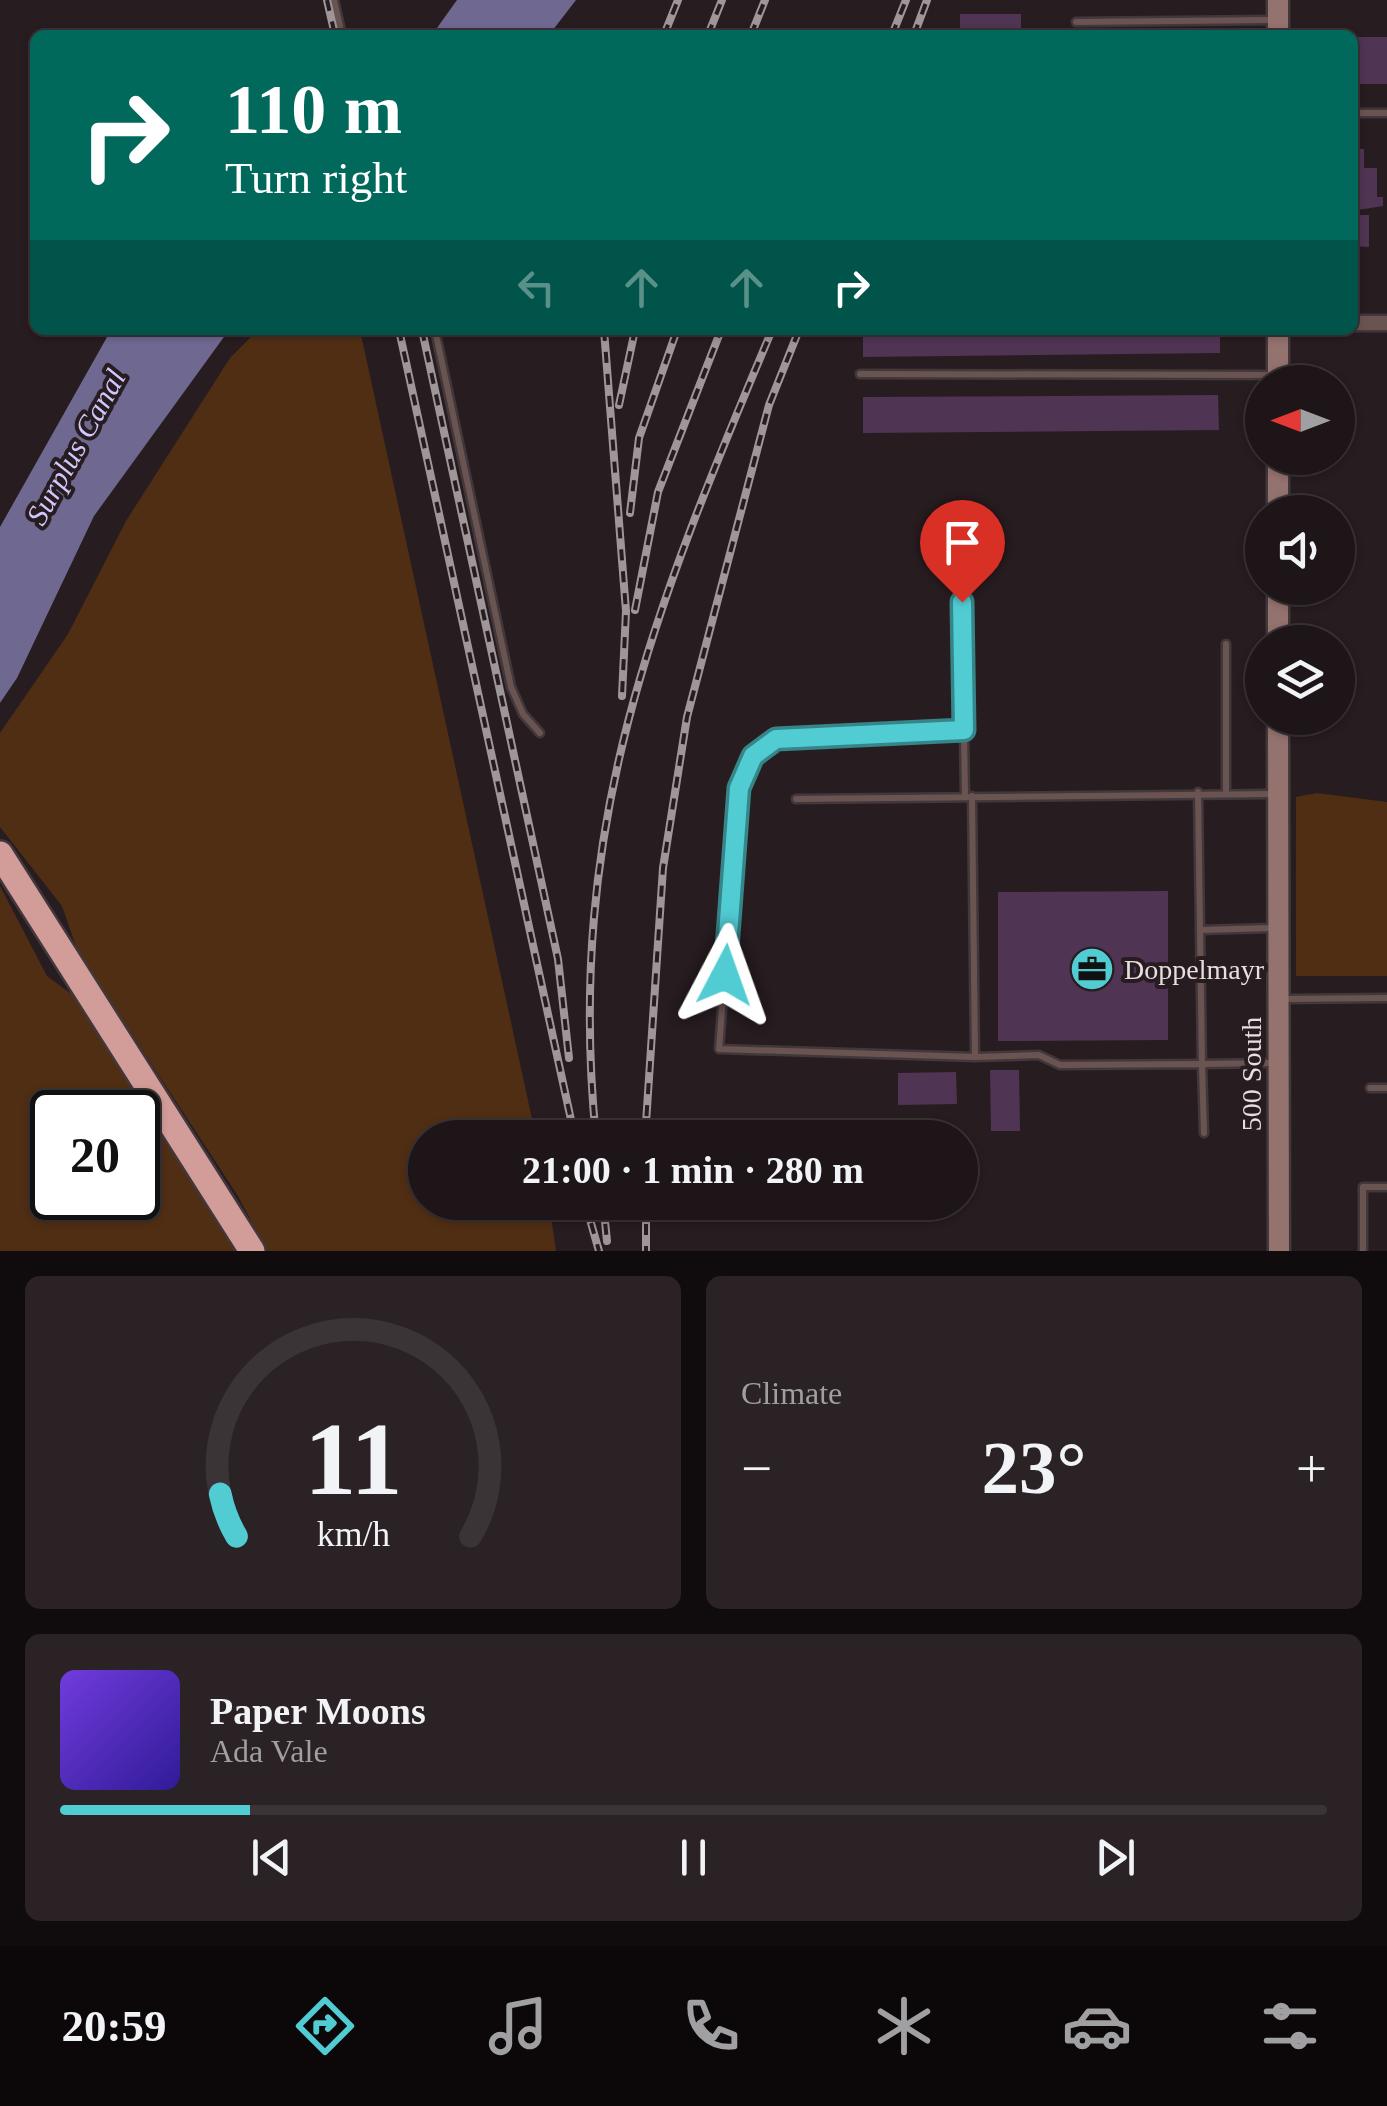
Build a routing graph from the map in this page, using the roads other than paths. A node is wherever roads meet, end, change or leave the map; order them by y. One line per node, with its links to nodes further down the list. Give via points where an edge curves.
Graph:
1 (334, 0): 4 (lane)
2 (1278, 18): 3 (lane)
3 (1076, 22)
4 (341, 30)
5 (1358, 113): 6 (lane)
6 (1387, 113)
7 (1387, 323): 8 (street)
8 (1358, 324)
9 (436, 335): 17 (lane, via 512,687)
10 (1278, 335): 11 (street)
11 (1278, 365)
12 (860, 374): 13 (lane)
13 (1245, 379)
14 (962, 602): 16 (lane)
15 (1226, 644): 20 (lane)
16 (964, 730): 22 (lane); 29 (lane, via 776,739 753,756 739,788 719,1049)
17 (540, 733)
18 (1278, 735): 21 (street, 500 South)
19 (1198, 792): 20 (lane); 22 (lane); 26 (lane)
20 (1226, 792): 21 (lane)
21 (1278, 794): 25 (street, 500 South)
22 (969, 796): 23 (lane); 29 (lane)
23 (796, 799)
24 (0, 854): 36 (highway)
25 (1278, 928): 26 (lane); 28 (street, 500 South)
26 (1200, 930): 31 (lane)
27 (1387, 998): 28 (lane)
28 (1278, 1000): 30 (street, 500 South)
29 (975, 1057): 31 (lane, via 1039,1056 1060,1065)
30 (1278, 1062): 31 (lane); 37 (street, 500 South)
31 (1202, 1064): 34 (lane)
32 (1370, 1088): 33 (lane)
33 (1387, 1088)
34 (1204, 1133)
35 (1387, 1188): 38 (lane, via 1363,1187)
36 (252, 1251)
37 (1278, 1251)
38 (1363, 1251)

